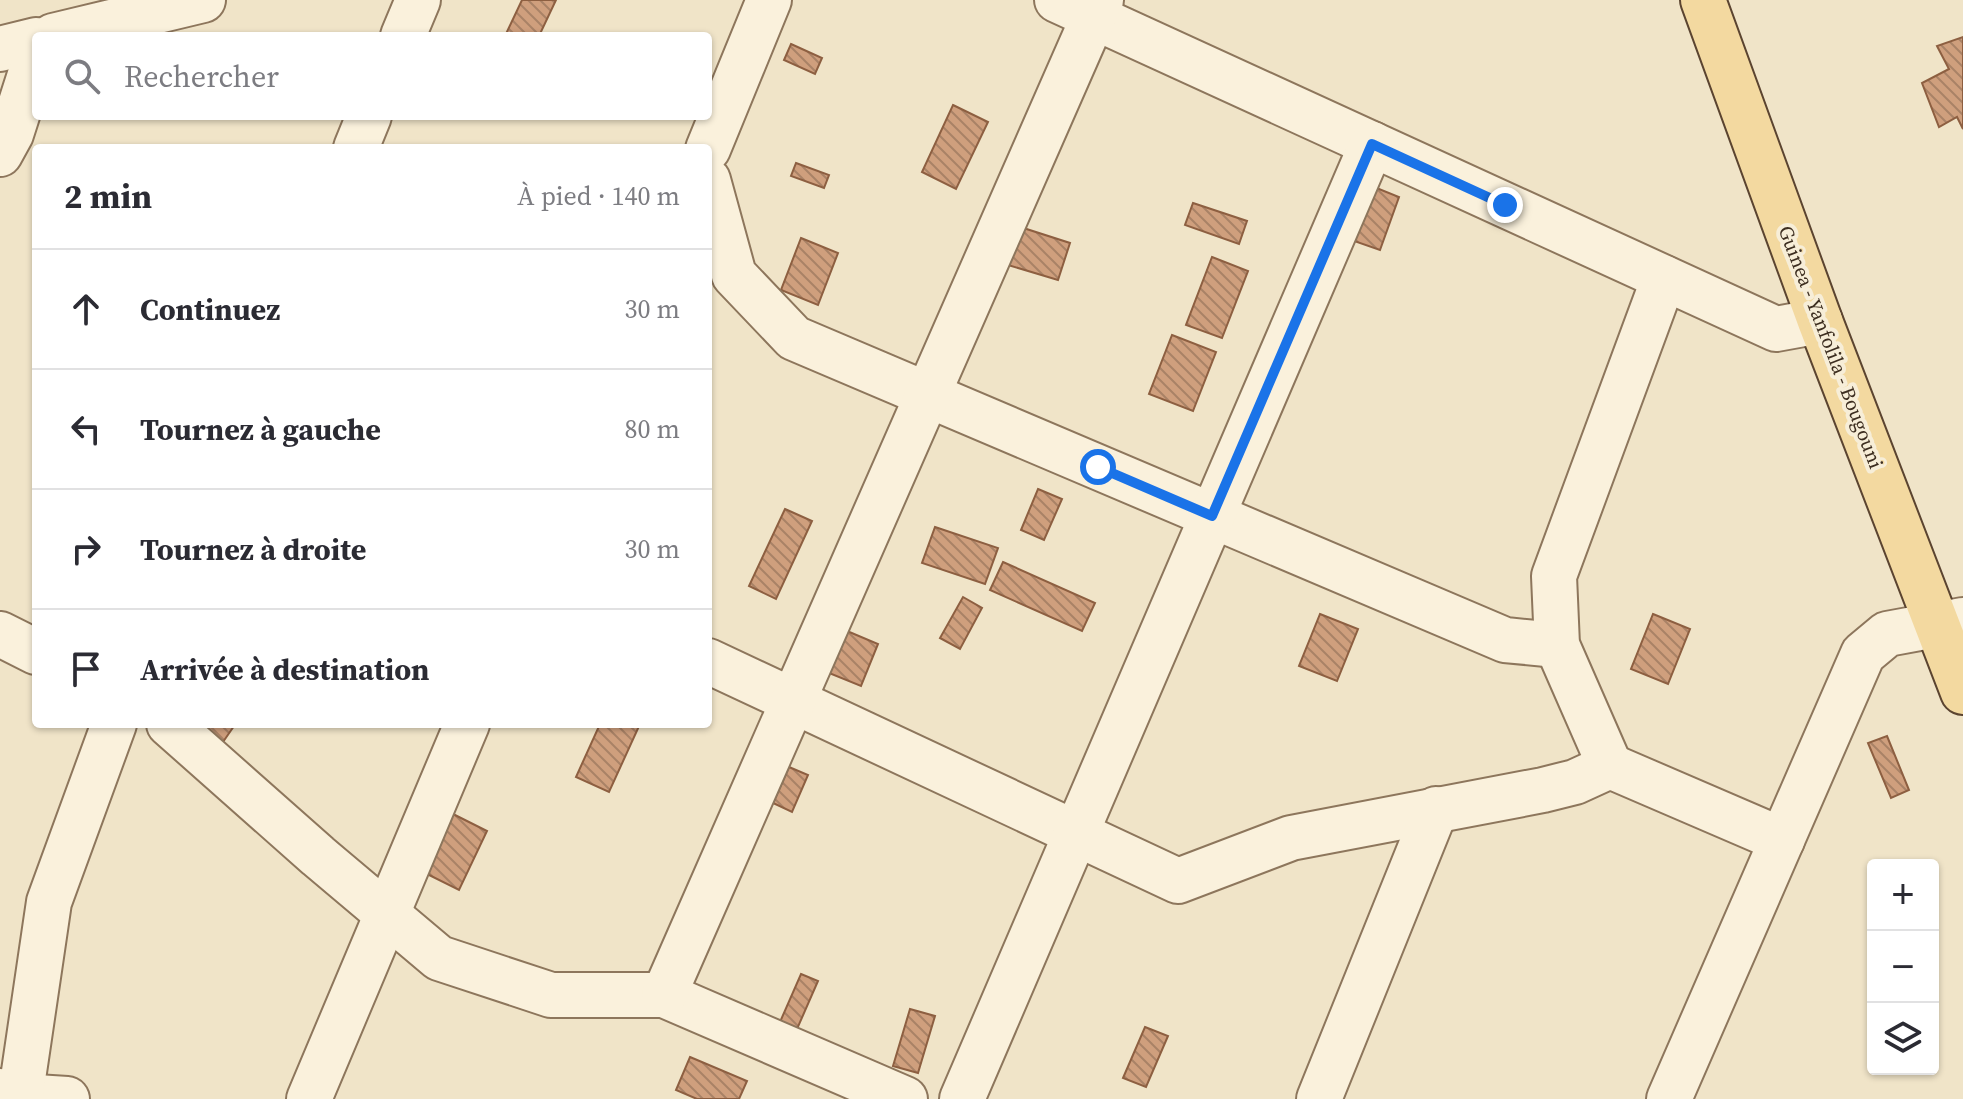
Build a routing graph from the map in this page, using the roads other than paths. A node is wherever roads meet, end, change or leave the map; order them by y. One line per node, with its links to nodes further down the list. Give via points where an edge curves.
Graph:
1 (60, 0): 7 (street)
2 (203, 0): 8 (street)
3 (418, 0): 9 (street)
4 (769, 0): 15 (street)
5 (1703, 0): 20 (main road, Guinea - Yanfolila - Bougouni)
6 (1084, 6): 16 (street); 21 (street)
7 (45, 32)
8 (70, 32)
9 (405, 32)
10 (32, 41): 11 (street)
11 (0, 49)
12 (32, 68): 17 (street)
13 (367, 120): 14 (street)
14 (358, 144)
15 (710, 144)
16 (1372, 144): 19 (street); 22 (street)
17 (0, 154)
18 (712, 195): 21 (street, via 734,275 794,338)
19 (1664, 278): 20 (street, via 1776,329); 25 (street, via 1554,576)
20 (1820, 321): 23 (main road, Guinea - Yanfolila - Bougouni)
21 (928, 395): 22 (street); 29 (street)
22 (1212, 516): 25 (street, via 1505,640); 35 (street)
23 (1950, 623): 28 (main road, Guinea - Yanfolila - Bougouni); 36 (street, via 1887,634 1863,654)
24 (0, 634): 26 (street)
25 (1557, 645): 33 (street)
26 (32, 650)
27 (712, 663): 29 (street)
28 (1963, 692)
29 (793, 701): 35 (street); 38 (street)
30 (113, 728): 39 (street, via 49,902)
31 (174, 728): 37 (street)
32 (465, 728): 37 (street)
33 (1610, 766): 34 (street, via 1575,782); 36 (street)
34 (1436, 809): 35 (street, via 1291,838 1178,881); 44 (street)
35 (1076, 833): 43 (street)
36 (1782, 840): 45 (street)
37 (387, 914): 38 (street, via 439,958 551,995); 41 (street)
38 (664, 995): 42 (street)
39 (13, 1095): 40 (street)
40 (67, 1099)
41 (309, 1099)
42 (905, 1099)
43 (962, 1099)
44 (1319, 1099)
45 (1669, 1099)

